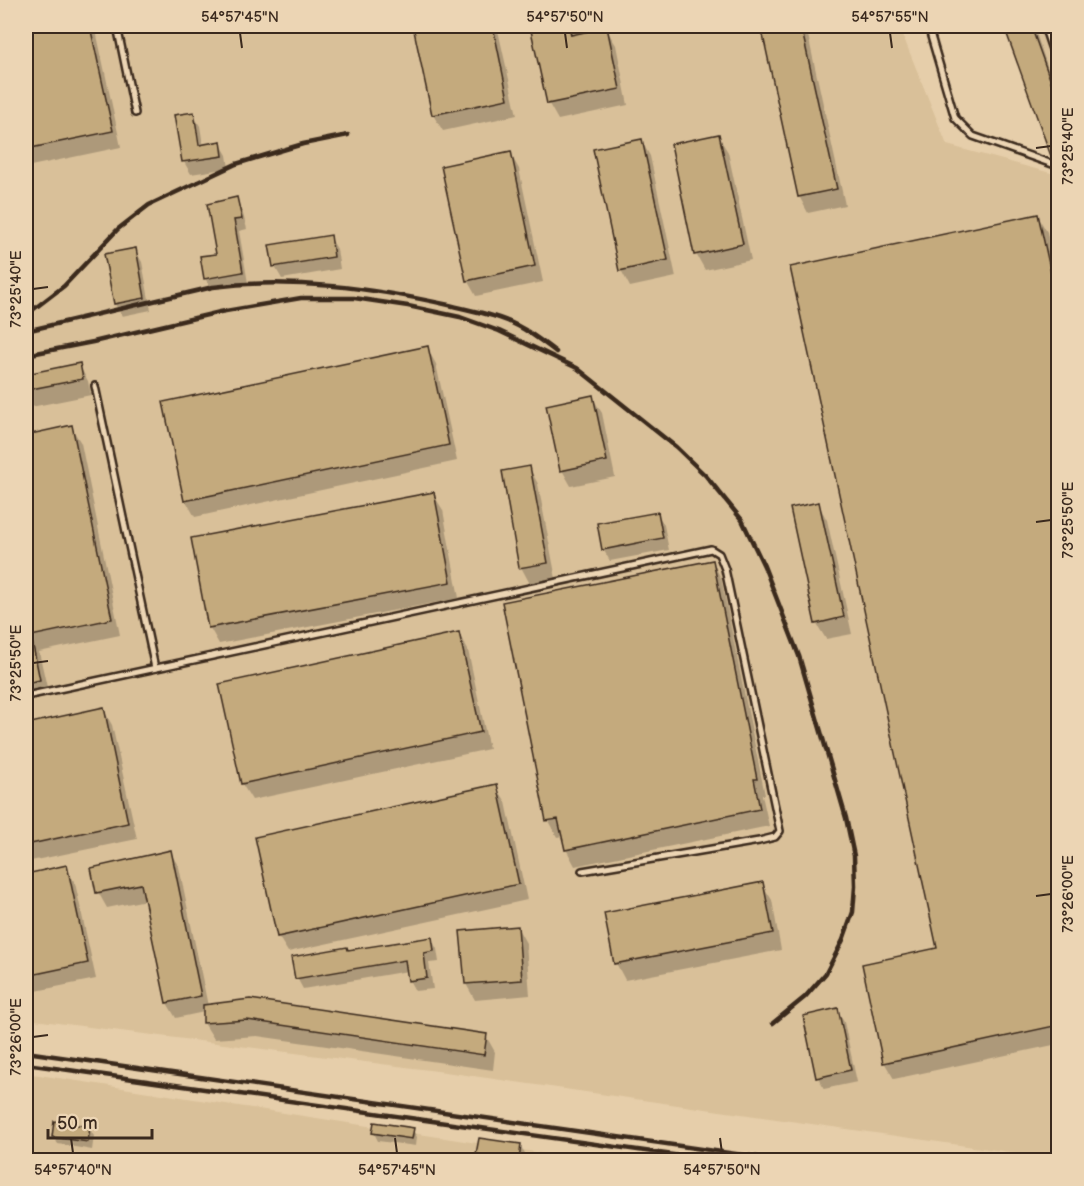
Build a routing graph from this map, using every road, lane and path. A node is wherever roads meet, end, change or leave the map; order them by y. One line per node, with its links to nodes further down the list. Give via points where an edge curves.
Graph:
1 (117, 26): 5 (lane)
2 (928, 26): 6 (lane, via 955,117 973,136)
3 (1044, 26): 4 (lane)
4 (1059, 67)
5 (135, 113)
6 (1059, 166)
7 (95, 386): 8 (lane)
8 (155, 668): 9 (lane); 10 (lane, via 711,549 719,554 725,569 780,831 775,837 759,841)
9 (26, 696)
10 (582, 871)

